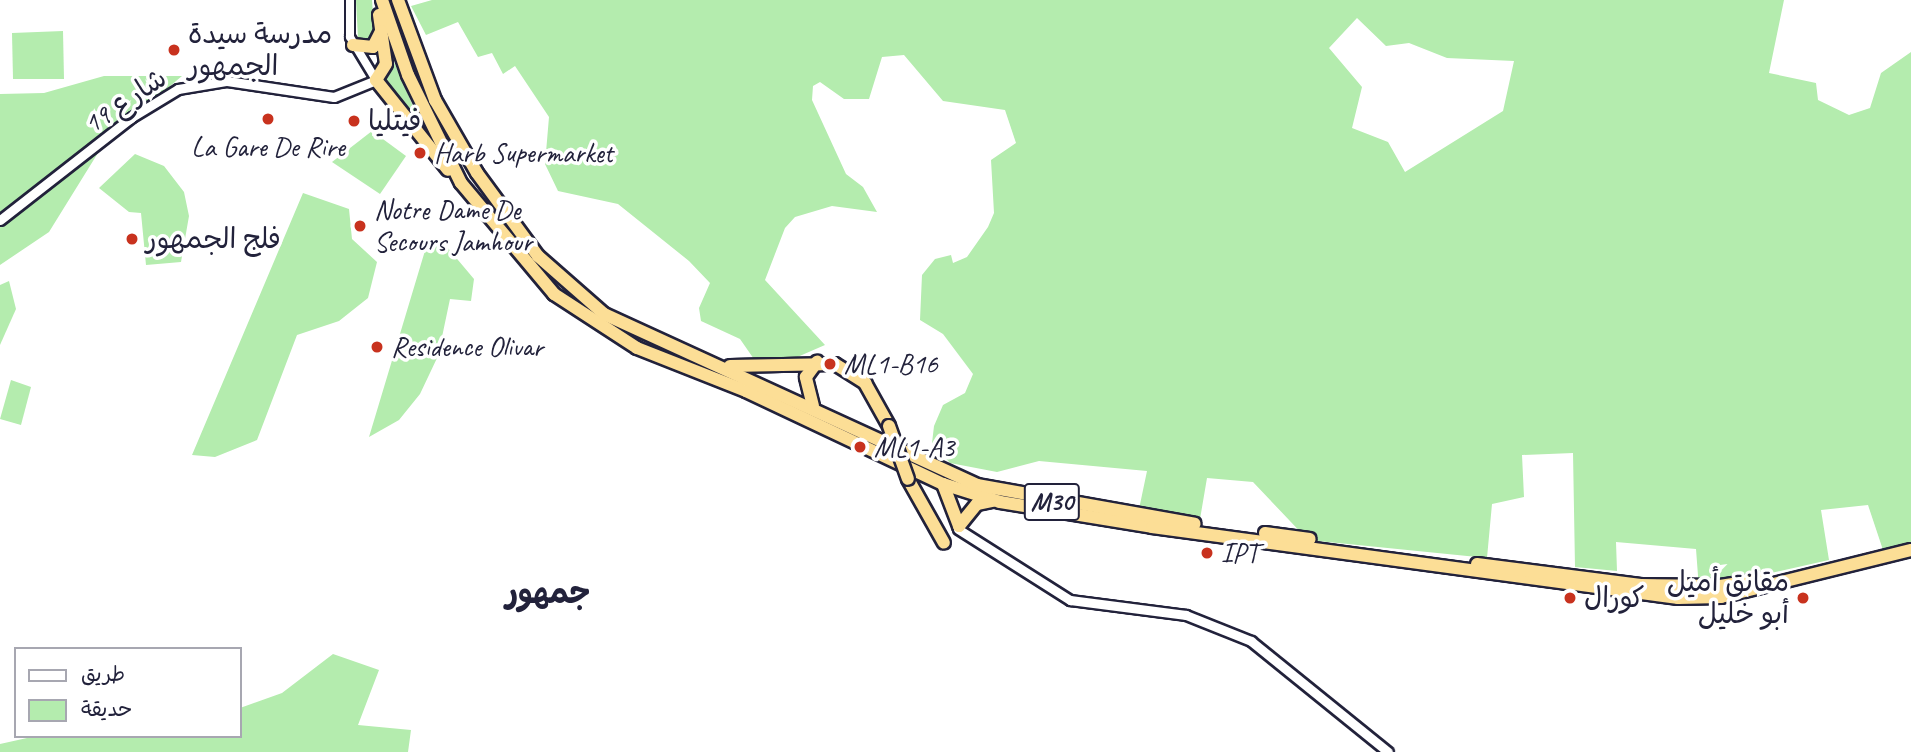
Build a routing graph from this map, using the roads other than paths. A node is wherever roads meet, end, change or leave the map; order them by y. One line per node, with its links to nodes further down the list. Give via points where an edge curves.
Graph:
1 (350, 0): 6 (street)
2 (380, 0): 5 (highway); 9 (highway, M30, via 408,75)
3 (398, 0): 7 (highway, M30)
4 (407, 0): 7 (highway)
5 (381, 27): 6 (highway, via 373,47); 8 (highway, via 386,68)
6 (353, 45): 8 (street)
7 (424, 76): 12 (highway, M30, via 487,189 566,285 619,323)
8 (376, 80): 9 (highway); 10 (main road, شارع 19, via 334,97 227,81 178,89 132,117)
9 (461, 183): 14 (highway, M30, via 535,275 594,324)
10 (0, 220)
11 (818, 362): 12 (highway, via 780,369); 13 (highway, via 806,377); 17 (highway, bridge, via 835,364 865,383 889,426 908,479)
12 (722, 367): 13 (highway, M30)
13 (813, 406): 18 (highway, M30, via 924,465 1010,495 1546,575 1720,586)
14 (943, 484): 15 (highway, M30); 15 (highway, via 959,526 978,504)
15 (1000, 502): 19 (highway, M30, via 1678,598 1721,597)
16 (958, 529): 20 (main road, via 1070,600 1186,615 1251,641)
17 (944, 543)
18 (1911, 543)
19 (1911, 550)
20 (1388, 752)

